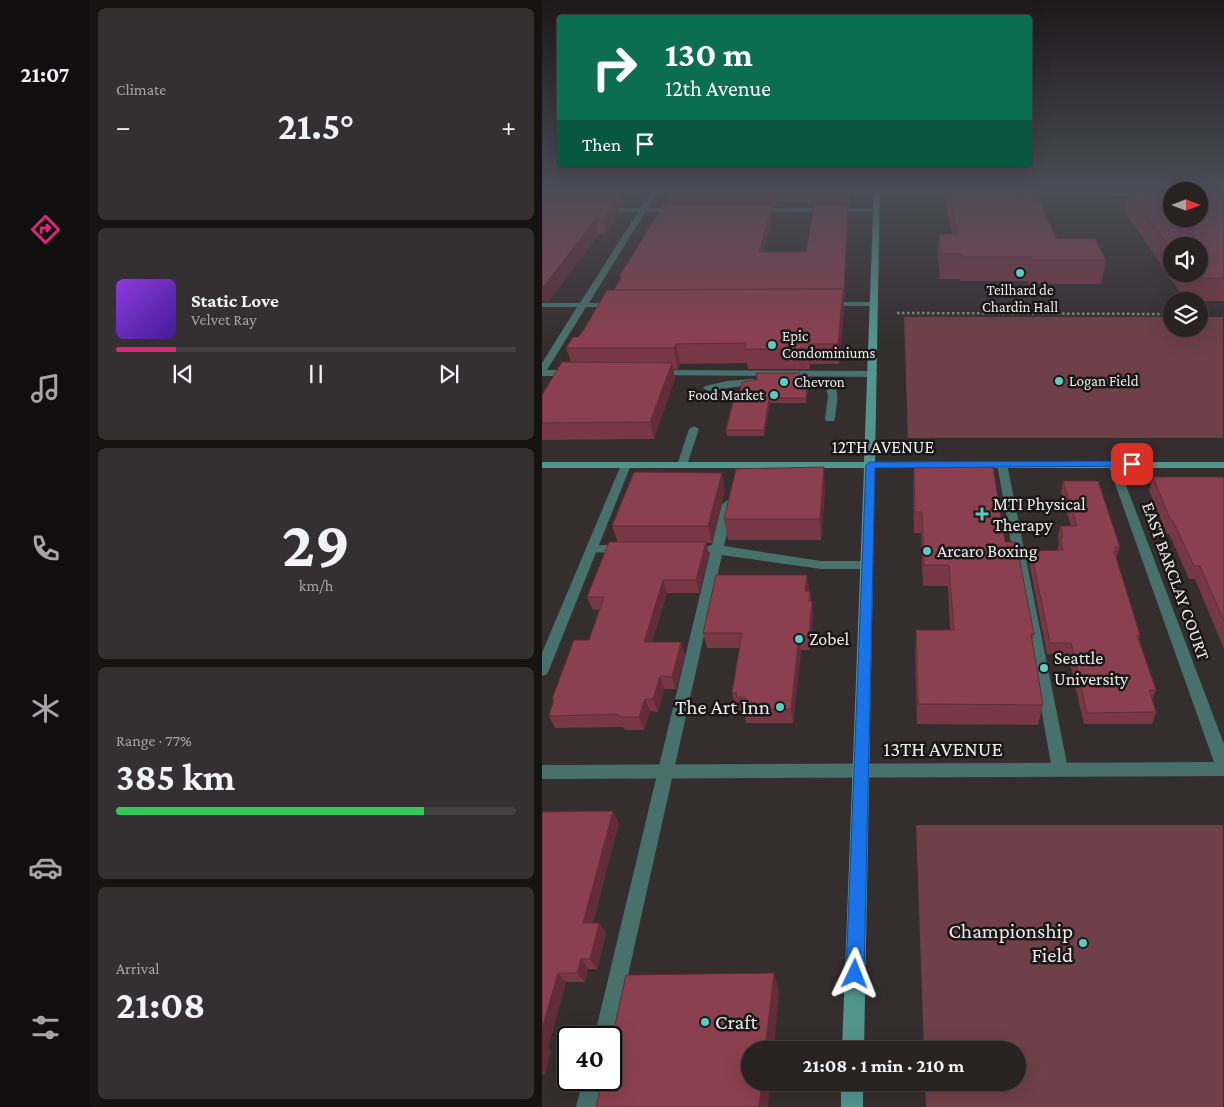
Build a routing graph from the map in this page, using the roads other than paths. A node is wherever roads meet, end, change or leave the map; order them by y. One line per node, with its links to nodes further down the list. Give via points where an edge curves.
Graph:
1 (626, 238): 6 (street)
2 (875, 238): 4 (street)
3 (821, 304): 4 (street)
4 (874, 304): 11 (street)
5 (542, 305): 6 (street)
6 (583, 305): 7 (street); 8 (street)
7 (622, 305)
8 (542, 371): 9 (street)
9 (582, 373)
10 (650, 373): 11 (street)
11 (873, 374): 23 (street)
12 (764, 382): 14 (street, via 738,382)
13 (806, 382): 15 (street, via 824,383 831,387)
14 (708, 388)
15 (830, 419)
16 (694, 429): 22 (street)
17 (1002, 464): 18 (street, 12TH AVENUE); 23 (street, 12TH AVENUE); 32 (street)
18 (1113, 464): 19 (street, 12TH AVENUE); 31 (street, EAST BARCLAY COURT)
19 (1224, 464)
20 (542, 465): 21 (street, 12TH AVENUE)
21 (626, 465): 22 (street, 12TH AVENUE); 25 (street)
22 (682, 465): 24 (street, 12TH AVENUE)
23 (870, 465): 24 (street, 12TH AVENUE); 29 (street)
24 (735, 476): 28 (street)
25 (592, 549): 26 (street); 30 (street)
26 (639, 549)
27 (698, 549): 28 (street)
28 (718, 549): 29 (street, via 821,566); 35 (street)
29 (867, 565): 33 (street)
30 (542, 670)
31 (1224, 768): 32 (street, 13TH AVENUE)
32 (1060, 769): 33 (street, 13TH AVENUE)
33 (861, 770): 35 (street, 13TH AVENUE); 37 (street)
34 (542, 772): 35 (street, 13TH AVENUE)
35 (666, 772): 36 (street)
36 (607, 1026)
37 (853, 1041)
38 (591, 1091): 40 (street)
39 (852, 1091): 41 (street)
40 (587, 1107)
41 (852, 1107)

